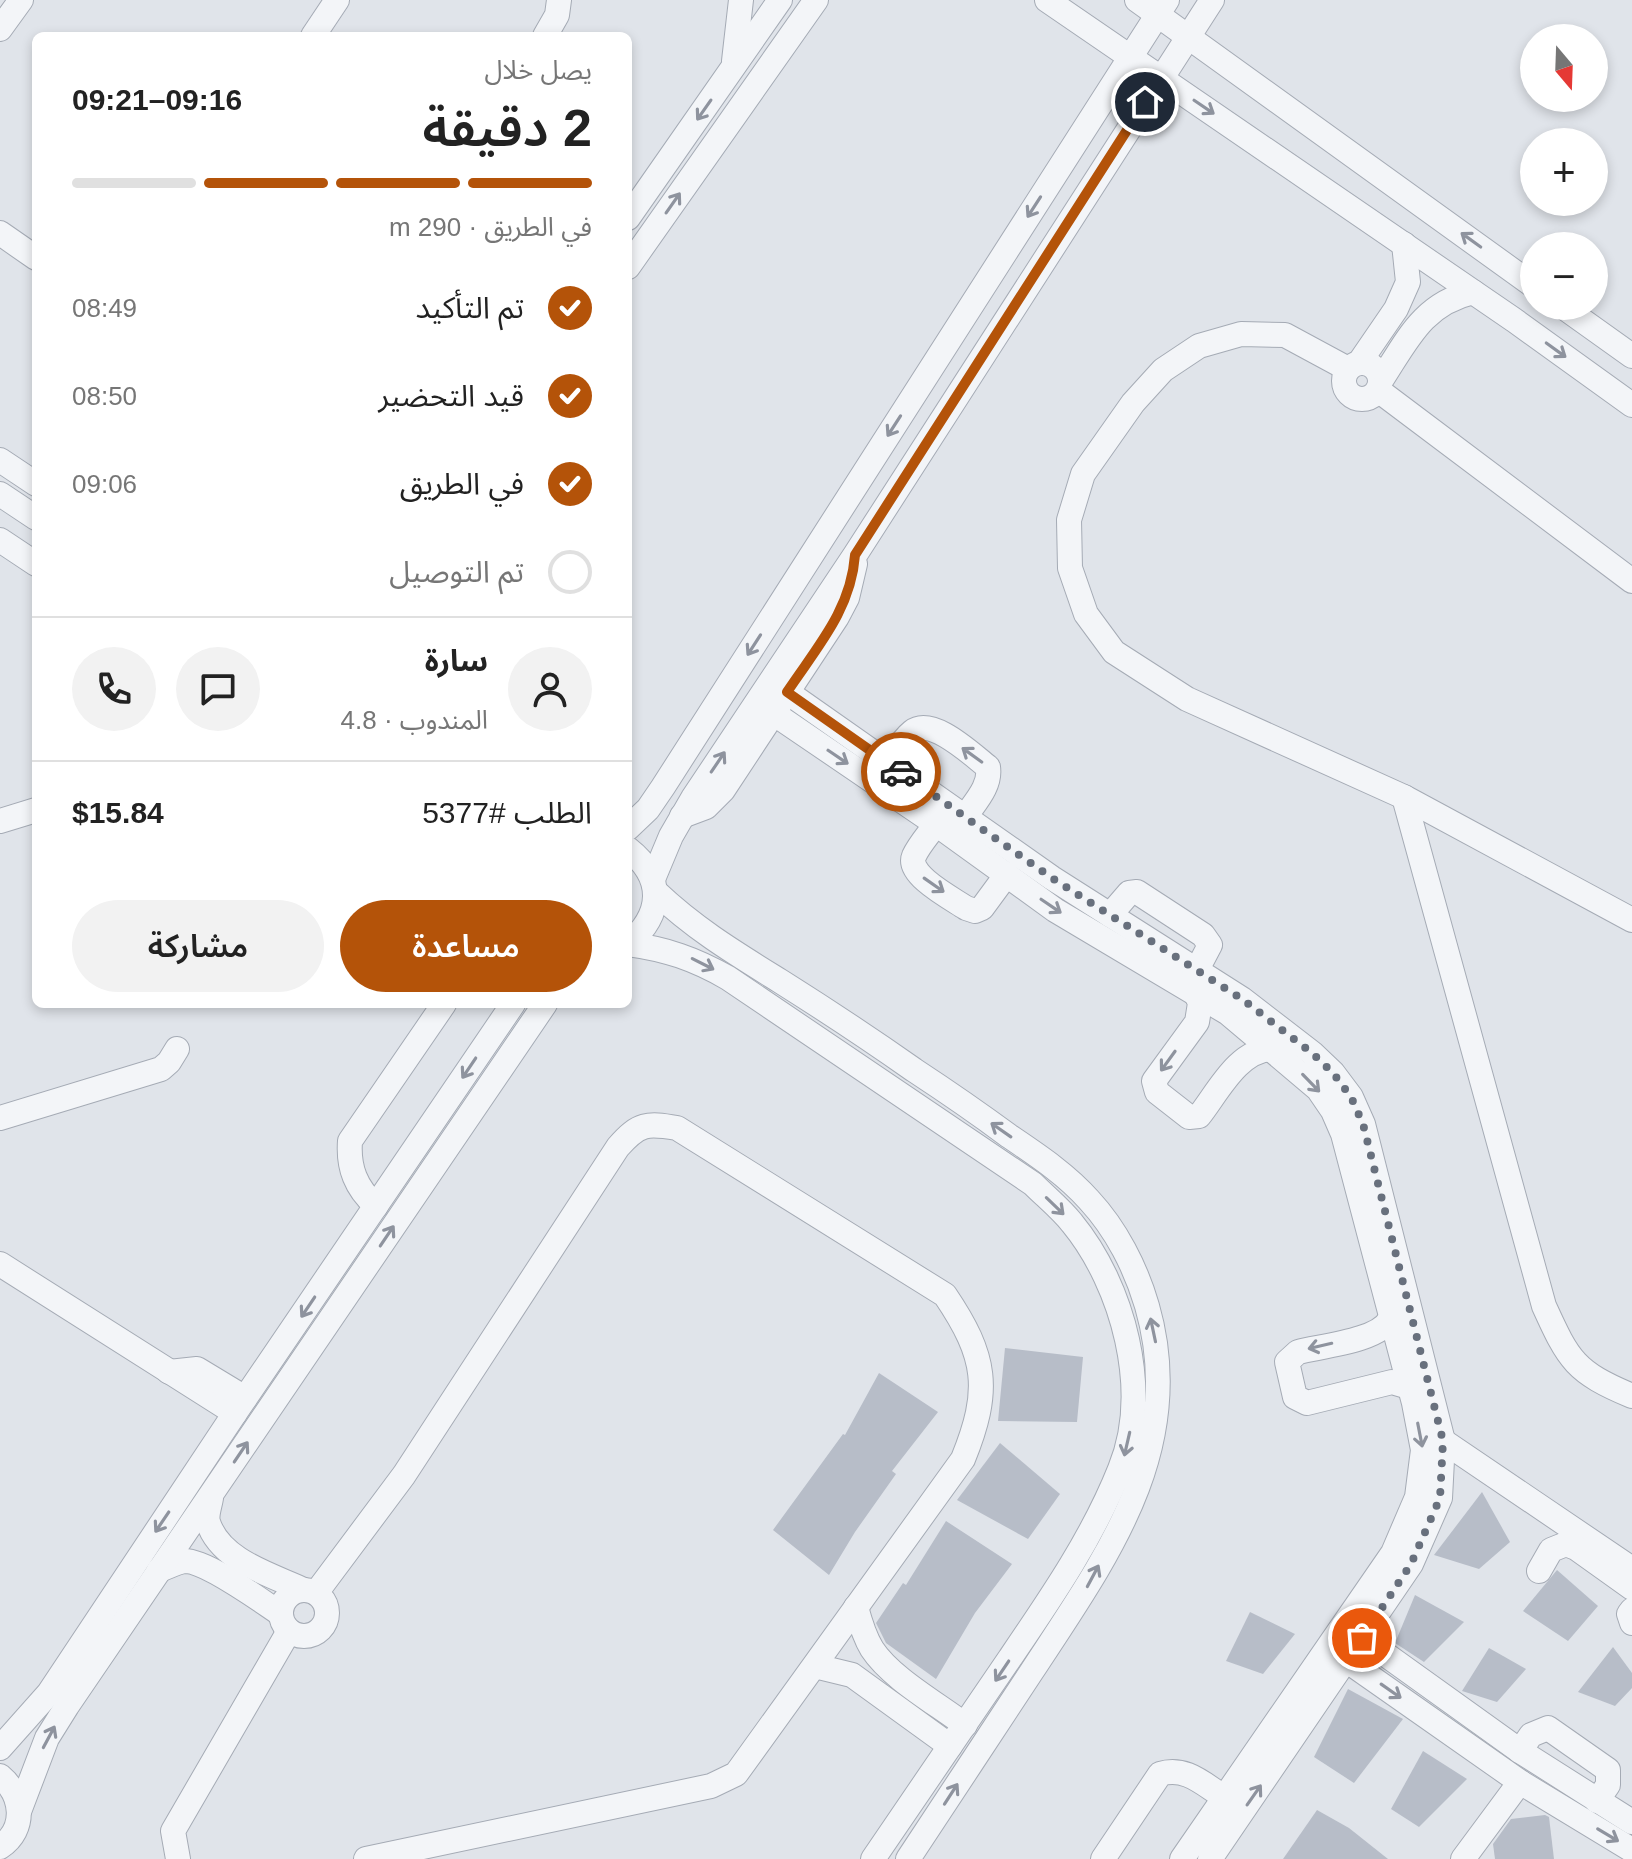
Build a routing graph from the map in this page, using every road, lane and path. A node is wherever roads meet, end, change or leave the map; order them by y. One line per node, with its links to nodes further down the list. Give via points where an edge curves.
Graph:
1 (21, 0): 11 (street)
2 (559, 0): 13 (street)
3 (741, 0): 16 (street)
4 (780, 0): 16 (street)
5 (816, 0): 24 (street, one-way to 5)
6 (1047, 0): 15 (street)
7 (1137, 0): 10 (street)
8 (1212, 0): 14 (street)
9 (334, 1): 12 (street)
10 (1163, 7): 14 (street); 15 (street)
11 (0, 29)
12 (315, 32)
13 (547, 32)
14 (1187, 37): 17 (street); 25 (street, one-way to 14)
15 (1130, 57): 17 (street); 18 (street)
16 (733, 68): 20 (street, one-way to 20)
17 (1161, 78): 19 (street); 22 (street, one-way to 22)
18 (1065, 159): 19 (street); 48 (street, one-way to 48, via 663,787)
19 (1098, 176): 37 (street)
20 (632, 212)
21 (0, 233): 23 (street)
22 (1404, 244): 26 (street); 29 (street, via 1408,282 1396,309)
23 (32, 255)
24 (632, 261)
25 (1520, 276)
26 (1473, 292): 30 (street, via 1439,303 1418,324); 31 (street, one-way to 31)
27 (1582, 320): 28 (street)
28 (1632, 356)
29 (1354, 366): 30 (street, via 1344,377 1348,393 1364,399); 43 (street, via 1285,335 1241,334 1199,346 1163,370 1083,474 1069,520 1070,568 1086,614 1114,652 1187,699)
30 (1379, 386): 39 (street)
31 (1632, 405)
32 (0, 460): 33 (street)
33 (32, 481)
34 (0, 494): 35 (street)
35 (32, 515)
36 (0, 540): 38 (street)
37 (855, 555): 40 (street, via 847,598); 45 (street, one-way to 37)
38 (32, 561)
39 (1632, 581)
40 (787, 692): 41 (street); 42 (street)
41 (773, 713): 45 (street, via 715,800); 49 (street, one-way to 49)
42 (888, 763): 46 (street); 46 (street, one-way to 42, via 986,786 988,767 933,727 910,733)
43 (1404, 797): 54 (street); 68 (street, via 1544,1306 1579,1368)
44 (32, 811): 47 (street)
45 (682, 816): 52 (street)
46 (965, 817): 53 (street)
47 (0, 821)
48 (632, 824)
49 (936, 824): 51 (street); 51 (street, one-way to 51, via 914,857 919,875 975,911)
50 (632, 852): 52 (street, via 643,861)
51 (1007, 874): 57 (street, one-way to 57, via 1055,910)
52 (654, 886): 55 (street, via 653,912); 101 (street, one-way to 52, via 1086,1589 1130,1506 1150,1453 1158,1412 1155,1333 1140,1281 1115,1234 1060,1172 874,1042 712,940)
53 (1110, 915): 57 (street); 57 (street, via 1129,893 1137,892 1209,940)
54 (1632, 920)
55 (632, 940)
56 (632, 945): 84 (street, one-way to 84, via 697,960 728,978 1033,1184 1071,1222 1101,1266 1122,1316 1130,1353 1133,1392 1121,1467 1065,1577)
57 (1193, 984): 62 (street); 62 (street, one-way to 62, via 1200,1003 1197,1022 1154,1081 1157,1092 1189,1117 1199,1116 1243,1060); 70 (street, via 1242,999 1312,1053 1351,1097 1363,1124)
58 (441, 1008): 64 (street, via 350,1141 354,1177)
59 (510, 1008): 64 (street, one-way to 64)
60 (542, 1008): 71 (street, one-way to 60)
61 (177, 1049): 63 (street, via 161,1069)
62 (1272, 1049): 66 (street, one-way to 66, via 1318,1089 1338,1122)
63 (0, 1118)
64 (376, 1206): 69 (street, one-way to 69)
65 (0, 1264): 69 (street, via 169,1372 197,1369)
66 (1390, 1319): 67 (street); 67 (street, one-way to 67, via 1374,1334 1291,1356 1287,1362 1295,1397 1307,1403 1392,1382)
67 (1409, 1387): 81 (street, one-way to 81, via 1423,1450 1417,1497)
68 (1632, 1396)
69 (240, 1406): 86 (street, one-way to 86, via 49,1693)
70 (1443, 1441): 72 (street); 81 (street, via 1440,1498 1411,1564)
71 (212, 1495): 73 (street); 76 (street, via 207,1520 218,1541 236,1558)
72 (1632, 1569)
73 (159, 1570): 79 (street, via 184,1561 201,1566); 93 (street, one-way to 73, via 47,1738)
74 (1539, 1571): 75 (street, via 1551,1550 1566,1544)
75 (1632, 1588)
76 (310, 1591): 77 (street, via 404,1475 618,1147 632,1131 651,1123 677,1128 945,1295 967,1328 980,1366 981,1396 963,1459); 79 (street, via 285,1600); 79 (street, via 327,1608 324,1627 307,1637 297,1636)
77 (856, 1607): 83 (street); 84 (street, via 867,1639 887,1666)
78 (1632, 1610): 80 (street)
79 (285, 1623): 94 (street)
80 (1632, 1623)
81 (1353, 1631): 82 (street); 87 (street)
82 (1337, 1653): 89 (street, one-way to 89); 90 (street); 104 (street, one-way to 82)
83 (815, 1666): 85 (street, via 852,1675); 99 (street, via 746,1763 725,1782)
84 (965, 1725): 85 (street)
85 (950, 1746): 100 (street)
86 (0, 1748)
87 (1520, 1751): 91 (street); 91 (street, via 1531,1735 1548,1728 1608,1770 1608,1785)
88 (0, 1776): 93 (street, via 11,1785)
89 (1520, 1782): 95 (street, one-way to 95); 105 (street)
90 (1224, 1797): 102 (street, via 1184,1771 1160,1774); 103 (street)
91 (1597, 1801): 92 (street)
92 (1632, 1822)
93 (11, 1829): 96 (street)
94 (173, 1831): 97 (street); 98 (street)
95 (1632, 1850)
96 (13, 1859)
97 (167, 1859)
98 (178, 1859)
99 (366, 1859)
100 (873, 1859)
101 (908, 1859)
102 (1103, 1859)
103 (1182, 1859)
104 (1210, 1859)
105 (1463, 1859)

